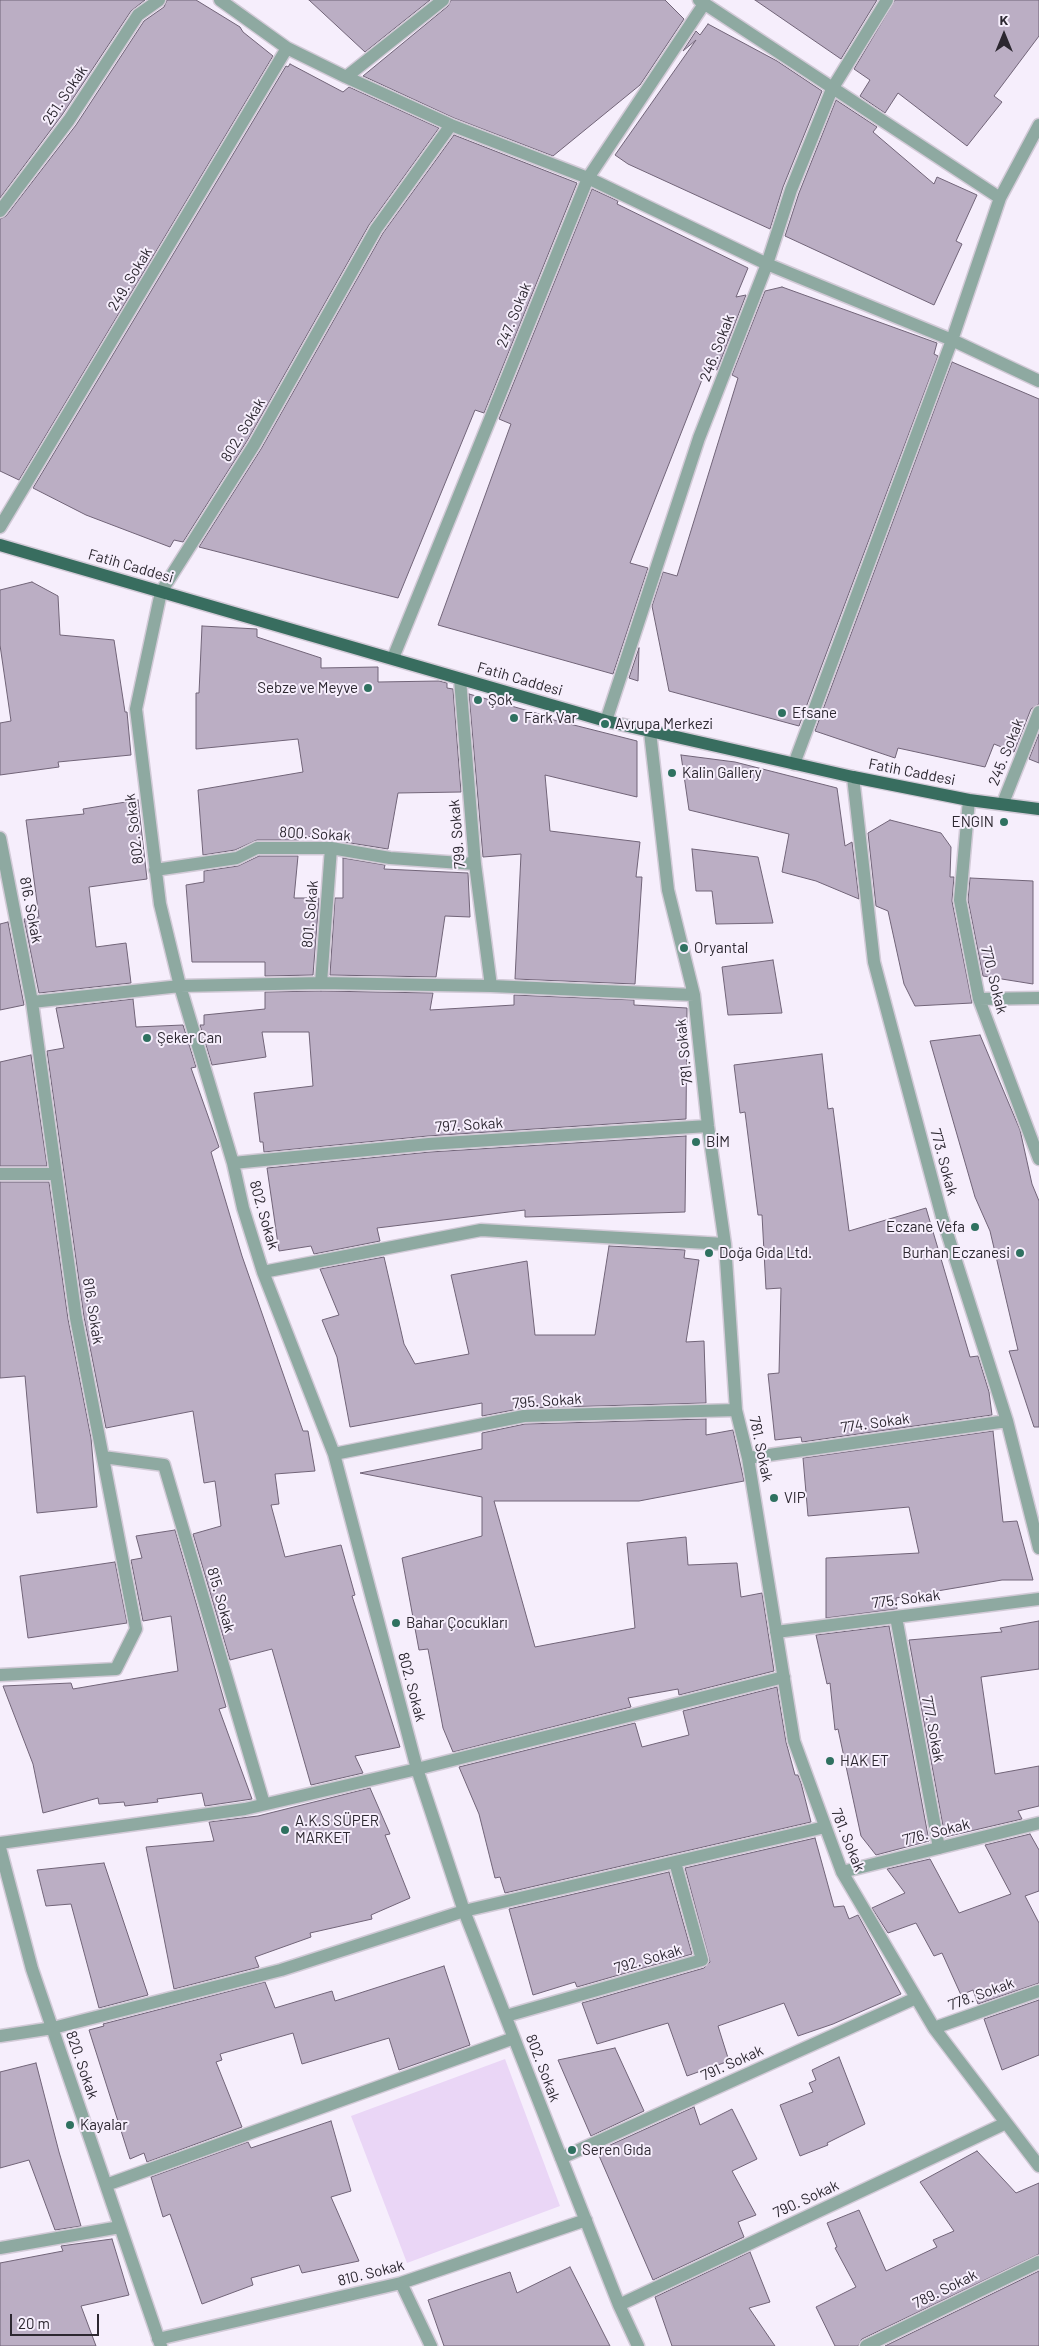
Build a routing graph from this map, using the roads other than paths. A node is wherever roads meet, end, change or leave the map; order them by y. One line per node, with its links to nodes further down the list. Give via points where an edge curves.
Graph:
1 (159, 0): 13 (street, 251. Sokak, via 138,15 69,120)
2 (220, 0): 6 (street)
3 (443, 0): 7 (street)
4 (887, 0): 8 (street, 246. Sokak)
5 (702, 2): 8 (street); 11 (street, 247. Sokak)
6 (287, 48): 7 (street); 17 (street, 249. Sokak)
7 (346, 77): 9 (street)
8 (832, 89): 12 (street); 14 (street, 246. Sokak, via 791,190)
9 (451, 125): 11 (street); 19 (street, 802. Sokak, via 376,230 254,445)
10 (1039, 125): 12 (street)
11 (588, 178): 14 (street); 20 (street, 247. Sokak)
12 (1000, 198): 15 (street)
13 (0, 211)
14 (768, 264): 15 (street); 23 (street, 246. Sokak, via 699,438)
15 (952, 340): 16 (street); 25 (street)
16 (1039, 381)
17 (0, 527)
18 (0, 545): 19 (main road, Fatih Caddesi)
19 (161, 592): 20 (main road, Fatih Caddesi); 33 (street, 802. Sokak, via 136,709)
20 (393, 658): 21 (main road, Fatih Caddesi)
21 (460, 679): 23 (main road, Fatih Caddesi); 32 (street, 799. Sokak)
22 (1039, 712): 28 (street, 245. Sokak)
23 (606, 722): 24 (main road, Fatih Caddesi)
24 (650, 732): 25 (main road, Fatih Caddesi); 37 (street, 781. Sokak, via 668,890)
25 (794, 764): 26 (main road, Fatih Caddesi)
26 (853, 777): 27 (main road, Fatih Caddesi); 49 (street, 773. Sokak, via 874,962 942,1218)
27 (969, 800): 28 (main road, Fatih Caddesi); 39 (street, 770. Sokak, via 960,900)
28 (1003, 803): 29 (main road, Fatih Caddesi)
29 (1039, 809)
30 (0, 838): 40 (street, 816. Sokak)
31 (331, 848): 32 (street, 800. Sokak, via 390,858); 33 (street, 800. Sokak, via 257,848 236,858); 34 (street, 801. Sokak)
32 (475, 864): 36 (street, 799. Sokak)
33 (155, 870): 35 (street, 802. Sokak)
34 (321, 983): 35 (street); 36 (street)
35 (180, 986): 40 (street); 43 (street, 802. Sokak)
36 (491, 986): 37 (street)
37 (694, 995): 41 (street, 781. Sokak)
38 (1039, 998): 39 (street)
39 (979, 999): 42 (street, 770. Sokak)
40 (32, 1002): 45 (street, 816. Sokak)
41 (708, 1126): 43 (street, 797. Sokak, via 429,1144); 46 (street, 781. Sokak)
42 (1039, 1159)
43 (233, 1163): 47 (street, 802. Sokak)
44 (0, 1174): 45 (street)
45 (56, 1174): 51 (street, 816. Sokak, via 76,1318)
46 (724, 1244): 47 (street, via 481,1230); 48 (street, 781. Sokak)
47 (263, 1272): 50 (street, 802. Sokak)
48 (736, 1410): 50 (street, 795. Sokak, via 524,1416); 52 (street, 781. Sokak)
49 (1007, 1421): 52 (street, 774. Sokak); 53 (street, 773. Sokak)
50 (334, 1454): 60 (street, 802. Sokak)
51 (103, 1457): 58 (street, 816. Sokak, via 136,1629 116,1669); 61 (street, 815. Sokak, via 164,1465)
52 (748, 1458): 57 (street, 781. Sokak)
53 (1035, 1509): 54 (street, 773. Sokak)
54 (1039, 1548)
55 (1039, 1599): 56 (street, 775. Sokak)
56 (896, 1617): 57 (street, 775. Sokak); 66 (street, 777. Sokak)
57 (776, 1632): 59 (street, 781. Sokak)
58 (0, 1675)
59 (784, 1677): 60 (street); 63 (street, 781. Sokak, via 794,1741)
60 (417, 1769): 61 (street); 69 (street, 802. Sokak)
61 (264, 1804): 64 (street)
62 (1039, 1823): 66 (street, 776. Sokak)
63 (825, 1828): 67 (street); 68 (street, 781. Sokak)
64 (0, 1842)
65 (0, 1848): 73 (street, 820. Sokak, via 32,1969)
66 (939, 1848): 68 (street, 776. Sokak)
67 (675, 1862): 69 (street); 72 (street, 792. Sokak, via 702,1960)
68 (842, 1872): 71 (street, 781. Sokak)
69 (464, 1911): 72 (street, 802. Sokak); 73 (street, via 281,1970)
70 (1039, 1991): 74 (street, 778. Sokak)
71 (916, 1998): 74 (street, 781. Sokak); 78 (street, 791. Sokak)
72 (506, 2016): 76 (street, 802. Sokak)
73 (53, 2028): 75 (street); 80 (street, 820. Sokak)
74 (934, 2028): 77 (street, 781. Sokak)
75 (0, 2036)
76 (514, 2038): 78 (street, 802. Sokak); 80 (street)
77 (1006, 2123): 79 (street, 781. Sokak); 86 (street, 790. Sokak)
78 (561, 2158): 81 (street, 802. Sokak)
79 (1039, 2166)
80 (106, 2185): 82 (street, 820. Sokak)
81 (586, 2220): 85 (street, 810. Sokak); 86 (street, 802. Sokak)
82 (120, 2227): 83 (street); 87 (street, 820. Sokak)
83 (0, 2248)
84 (1039, 2262): 90 (street, 789. Sokak)
85 (401, 2284): 87 (street, 810. Sokak); 88 (street)
86 (619, 2305): 89 (street, 802. Sokak)
87 (160, 2343)
88 (431, 2346)
89 (638, 2346)
90 (866, 2346)

